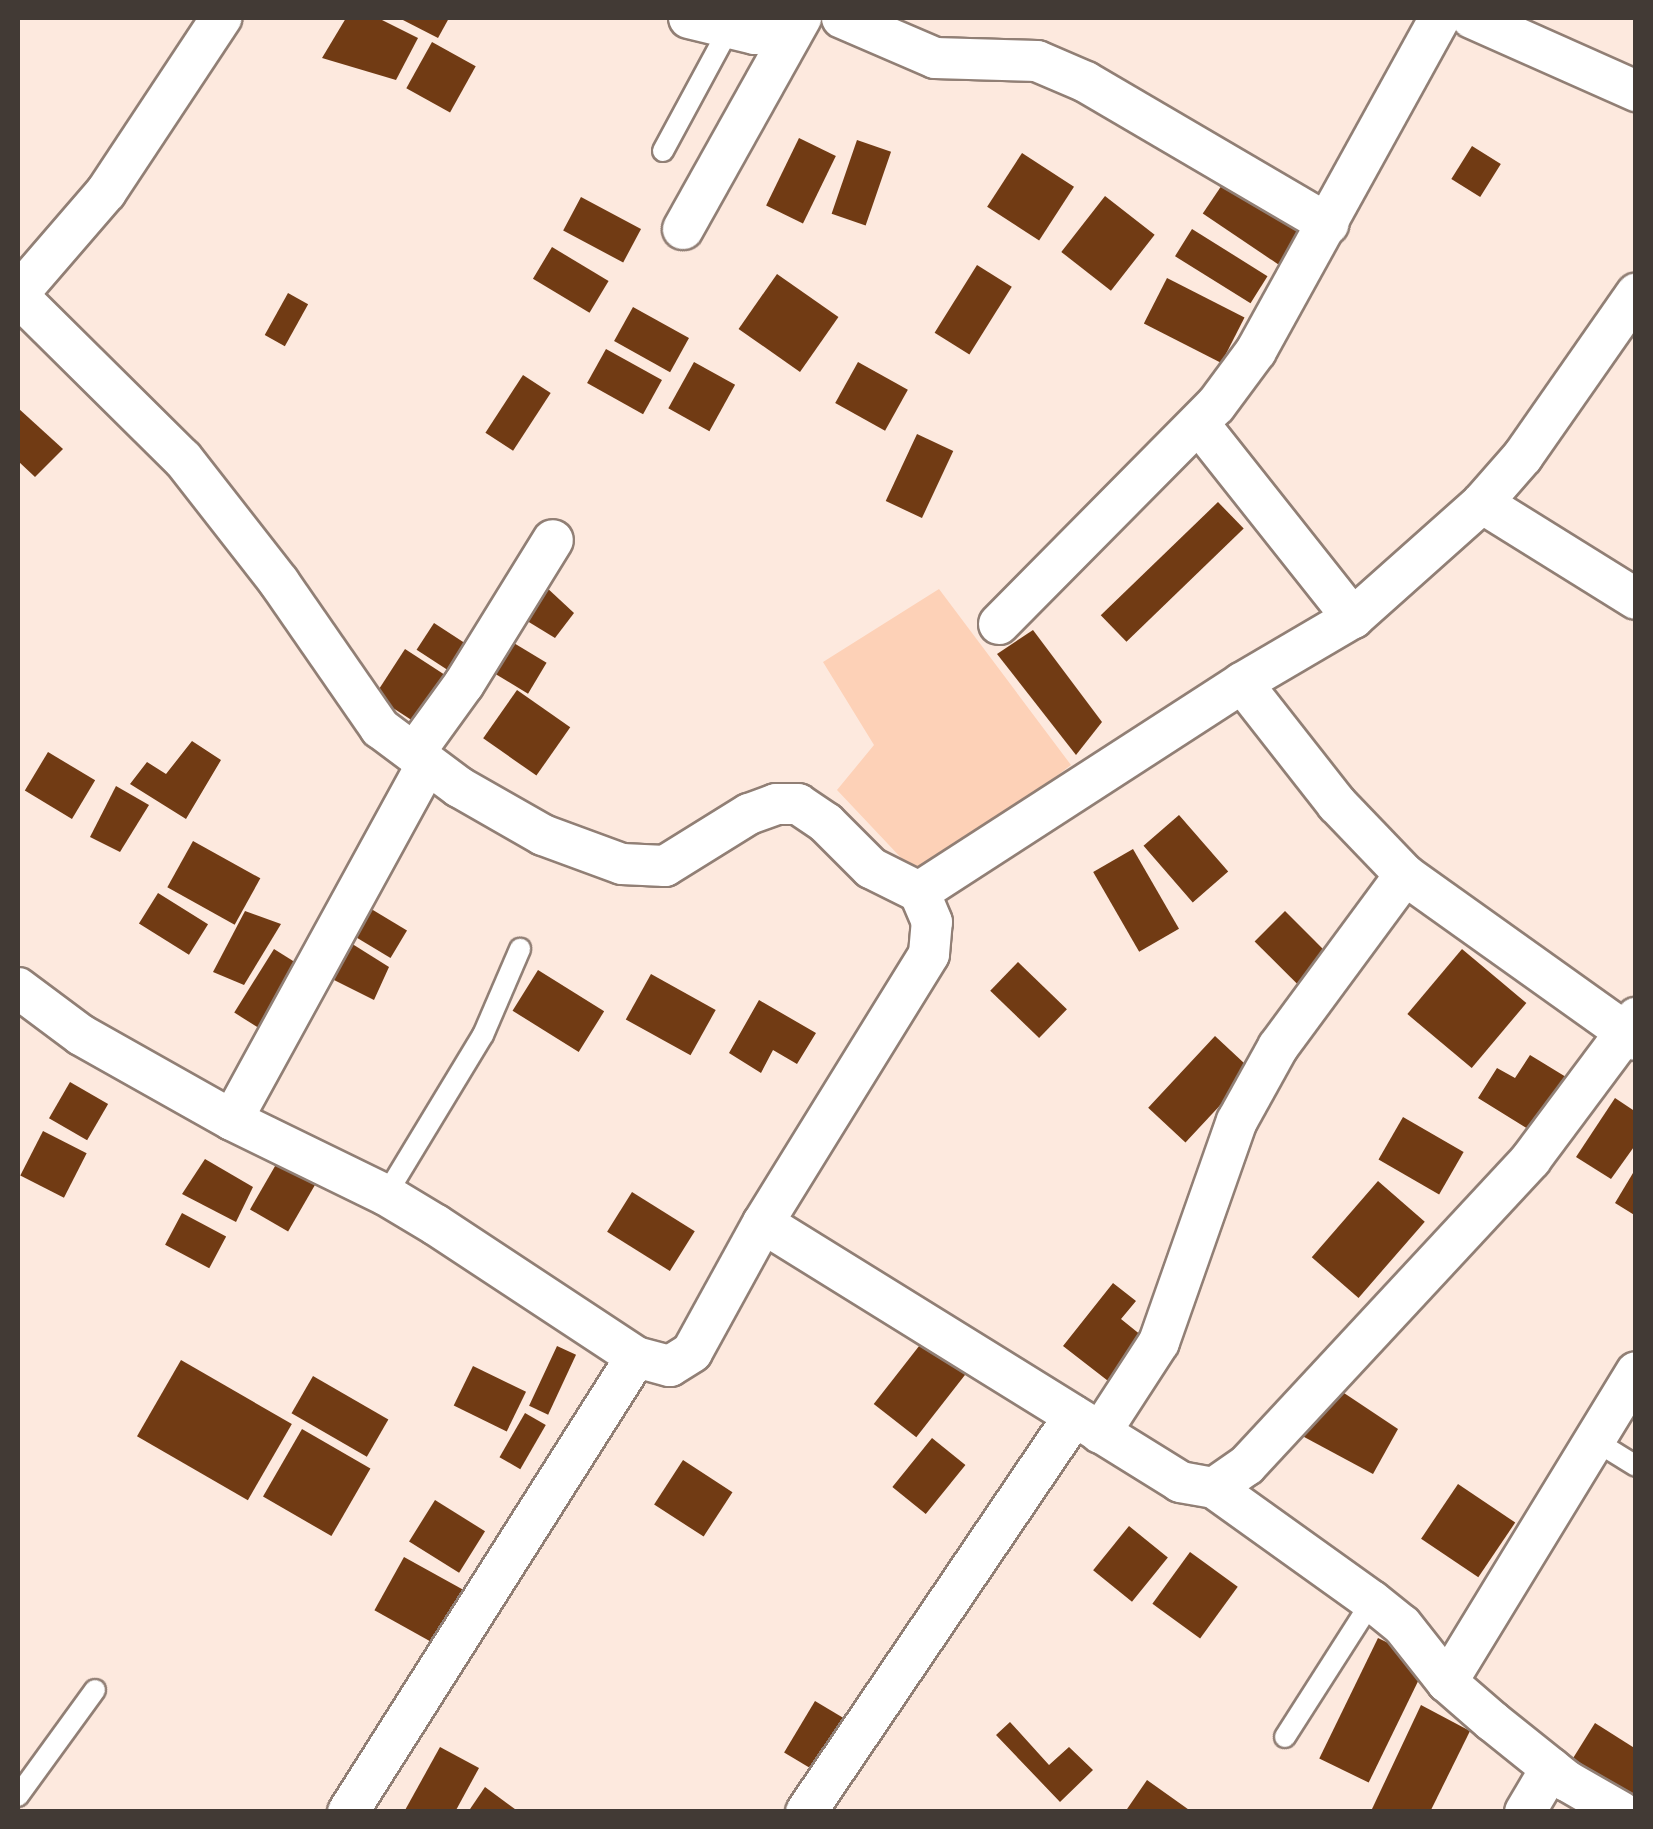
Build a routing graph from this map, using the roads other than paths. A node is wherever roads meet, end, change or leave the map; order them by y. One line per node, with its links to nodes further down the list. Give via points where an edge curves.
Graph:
1 (221, 18): 14 (street, via 106,192)
2 (689, 18): 8 (street)
3 (776, 18): 8 (street, via 756,34)
4 (800, 18): 12 (street)
5 (842, 18): 11 (street, via 935,58 995,57 1054,68)
6 (1440, 18): 11 (street)
7 (1472, 18): 9 (street)
8 (728, 31): 10 (lane)
9 (1636, 91)
10 (663, 150)
11 (1328, 224): 15 (street, via 1256,351)
12 (684, 229)
13 (1636, 294): 16 (street)
14 (18, 295): 22 (street, via 183,459 280,582 380,728)
15 (1199, 424): 19 (street); 20 (street)
16 (1482, 504): 18 (street); 19 (street)
17 (554, 540): 22 (street)
18 (1636, 599)
19 (1354, 618): 21 (street)
20 (999, 624)
21 (1242, 683): 23 (street, via 1337,804); 24 (street)
22 (420, 759): 24 (street, via 543,835 622,864 665,866 749,814 798,804 826,822 870,868); 28 (street)
23 (1405, 874): 27 (street); 33 (street, via 1278,1048 1237,1122 1159,1342)
24 (919, 892): 30 (street, via 932,922 929,954)
25 (520, 949): 29 (lane, via 483,1035)
26 (18, 988): 28 (street, via 82,1035)
27 (1631, 1030): 36 (street, via 1530,1159 1248,1465)
28 (232, 1120): 29 (street)
29 (386, 1196): 31 (street)
30 (763, 1224): 31 (street, via 692,1352 670,1366); 33 (street)
31 (636, 1356): 43 (street)
32 (1636, 1372): 34 (street)
33 (1087, 1425): 36 (street, via 1180,1482); 44 (street)
34 (1594, 1440): 35 (lane); 38 (street)
35 (1636, 1466)
36 (1214, 1488): 37 (street)
37 (1372, 1601): 38 (street, via 1402,1625); 40 (lane)
38 (1446, 1682): 41 (street)
39 (95, 1690): 42 (lane)
40 (1286, 1737)
41 (1551, 1768): 45 (street); 46 (street)
42 (18, 1796)
43 (348, 1812)
44 (806, 1812)
45 (1525, 1812)
46 (1621, 1812)

